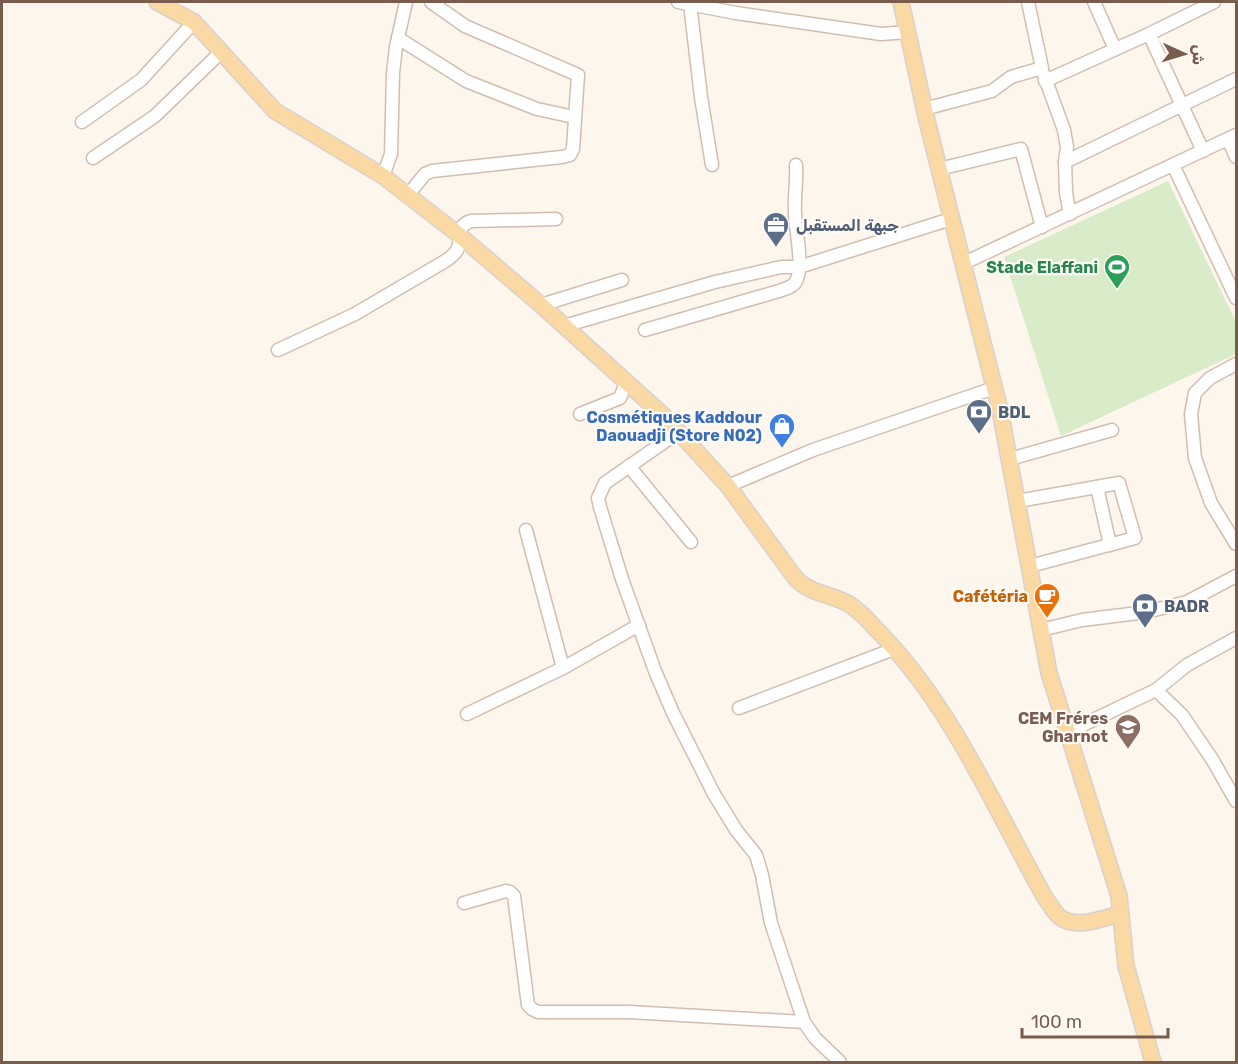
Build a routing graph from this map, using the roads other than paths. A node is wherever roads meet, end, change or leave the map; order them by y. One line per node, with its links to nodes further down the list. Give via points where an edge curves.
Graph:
1 (157, 2): 9 (main road)
2 (406, 2): 12 (street)
3 (431, 2): 19 (street, via 465,27 578,75)
4 (1028, 2): 15 (street)
5 (1094, 2): 13 (street)
6 (1214, 2): 11 (street)
7 (684, 3): 10 (street, via 881,34); 26 (street)
8 (905, 3): 10 (main road)
9 (194, 22): 14 (main road); 20 (street, via 141,80)
10 (908, 32): 18 (main road)
11 (1149, 34): 13 (street); 17 (street)
12 (398, 38): 19 (street, via 466,81 537,109); 30 (street, via 391,154)
13 (1115, 49): 15 (street)
14 (221, 52): 24 (street, via 154,116); 30 (main road, via 275,111)
15 (1043, 74): 18 (street, via 1011,77 992,91); 25 (street, via 1064,130)
16 (1236, 79): 17 (street)
17 (1182, 105): 22 (street); 25 (street)
18 (924, 109): 29 (main road)
19 (574, 117): 31 (street, via 570,155 432,171)
20 (82, 122)
21 (1232, 137): 22 (street); 23 (street)
22 (1203, 151): 28 (street)
23 (1236, 157)
24 (93, 158)
25 (1065, 162): 32 (street)
26 (712, 165)
27 (796, 165): 38 (street, via 794,211)
28 (1173, 165): 32 (street); 40 (street)
29 (939, 169): 34 (main road); 35 (street, via 1021,149)
30 (383, 176): 31 (main road)
31 (408, 195): 36 (main road)
32 (1070, 214): 35 (street)
33 (556, 219): 36 (street, via 471,221 461,226)
34 (951, 219): 37 (main road); 38 (street)
35 (1042, 227): 37 (street)
36 (459, 235): 41 (main road); 44 (street, via 456,252 447,260 355,314)
37 (962, 264): 47 (main road)
38 (799, 267): 42 (street, via 781,267 715,282); 43 (street, via 790,287)
39 (622, 280): 41 (street)
40 (1236, 298)
41 (541, 305): 42 (main road)
42 (564, 326): 46 (main road)
43 (645, 330)
44 (278, 350)
45 (1236, 364): 58 (street, via 1210,378 1195,393 1191,414 1195,458 1211,503)
46 (626, 383): 48 (street, via 620,398); 50 (main road)
47 (994, 388): 51 (main road); 53 (street, via 813,450)
48 (580, 414)
49 (1112, 430): 51 (street)
50 (680, 431): 52 (street); 53 (main road)
51 (1010, 459): 55 (main road)
52 (629, 466): 57 (street); 62 (street, via 605,483 598,498)
53 (728, 486): 65 (main road, via 796,579 805,587 849,605)
54 (1097, 487): 55 (street); 59 (street); 59 (street, via 1119,483 1135,538)
55 (1018, 501): 60 (main road)
56 (525, 530): 66 (street)
57 (691, 542)
58 (1236, 544)
59 (1110, 545): 60 (street)
60 (1030, 566): 63 (main road)
61 (1236, 576): 63 (street, via 1187,602)
62 (639, 626): 66 (street); 74 (street, via 689,747 736,830 756,855 771,923)
63 (1041, 630): 70 (main road, via 1049,673)
64 (1236, 638): 67 (street, via 1187,664)
65 (894, 649): 68 (street); 73 (main road, via 938,708 1059,917 1080,923)
66 (563, 668): 69 (street)
67 (1156, 690): 70 (street); 71 (street, via 1182,715)
68 (739, 708)
69 (467, 714)
70 (1068, 732): 73 (main road, via 1109,861)
71 (1236, 801)
72 (464, 903): 74 (street, via 506,891 514,896 528,1005 538,1012 629,1012)
73 (1120, 914): 76 (main road, via 1126,966)
74 (804, 1022): 75 (street)
75 (840, 1062)
76 (1153, 1062)

